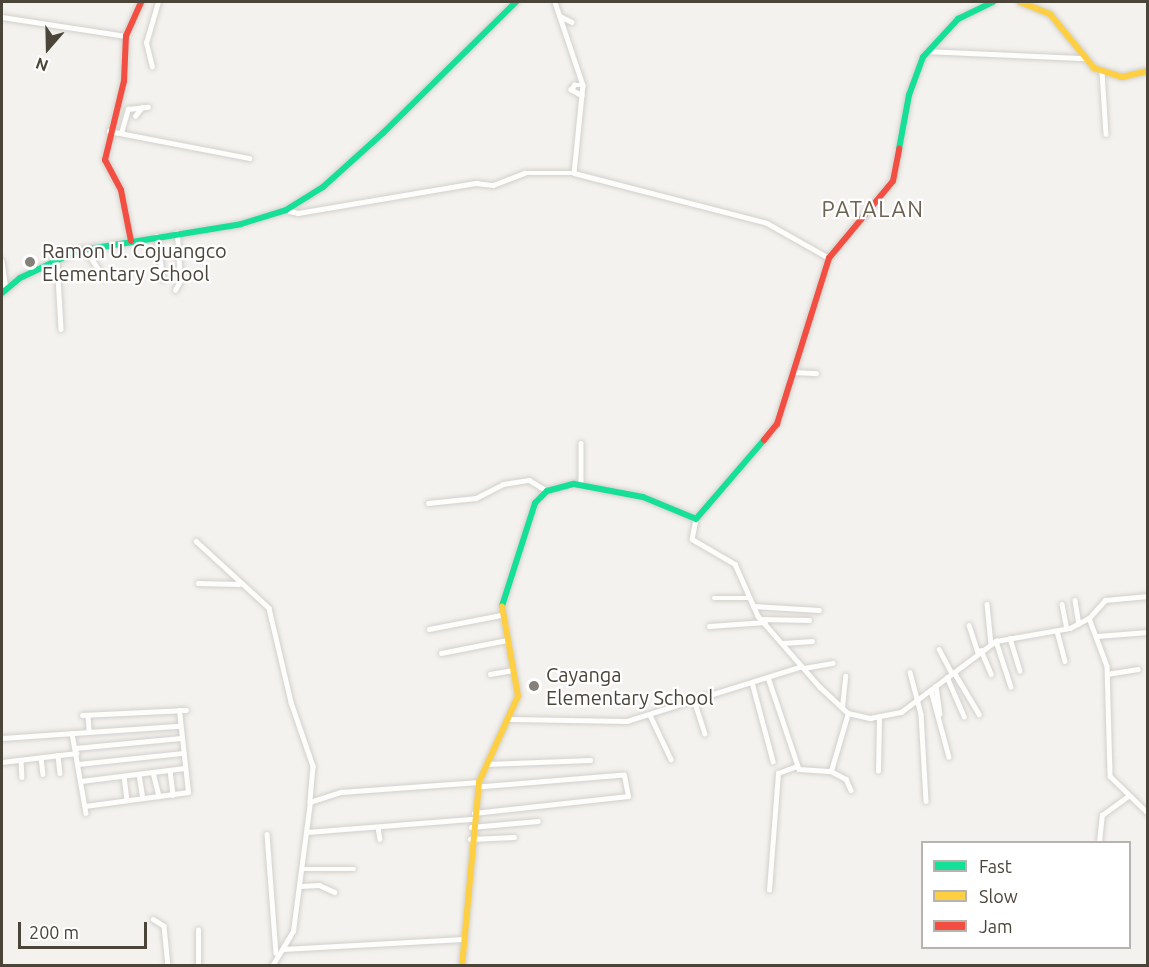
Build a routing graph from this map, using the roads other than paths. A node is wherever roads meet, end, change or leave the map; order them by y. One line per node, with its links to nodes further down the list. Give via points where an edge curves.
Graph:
1 (141, 2): 10 (street)
2 (158, 2): 13 (street, via 146,43)
3 (516, 2): 24 (street, via 383,133 322,187)
4 (555, 2): 7 (street)
5 (993, 2): 11 (street, via 958,19)
6 (1020, 2): 12 (street, via 1050,14)
7 (560, 16): 9 (street); 16 (street)
8 (2, 17): 10 (street)
9 (572, 22)
10 (126, 36): 19 (street, via 124,81)
11 (927, 51): 12 (street); 29 (street, via 909,95 893,181)
12 (1083, 58): 15 (street)
13 (152, 67)
14 (1148, 71): 15 (street, via 1122,77)
15 (1102, 72): 21 (street)
16 (583, 85): 17 (street); 17 (street, via 574,84 571,90)
17 (582, 96): 23 (street)
18 (135, 117): 20 (street, via 145,107 128,109)
19 (109, 131): 20 (street); 27 (street, via 106,169 121,190)
20 (121, 133): 22 (street)
21 (1106, 134)
22 (249, 158)
23 (574, 173): 24 (street, via 525,173 493,185 476,183 298,213); 29 (street, via 768,223)
24 (286, 210): 25 (street, via 241,224)
25 (177, 233): 26 (street); 34 (street, via 180,281)
26 (157, 236): 27 (street); 33 (street)
27 (131, 241): 28 (street)
28 (85, 249): 30 (street); 32 (street)
29 (829, 258): 37 (street)
30 (57, 259): 35 (street); 36 (street)
31 (2, 261): 35 (street)
32 (104, 277)
33 (163, 279)
34 (175, 290)
35 (4, 291)
36 (61, 329)
37 (795, 372): 38 (street); 43 (street, via 775,428)
38 (816, 373)
39 (581, 443): 40 (street)
40 (582, 485): 41 (street); 43 (street, via 642,497)
41 (547, 491): 42 (street, via 530,480 503,484 476,498); 55 (street, via 527,520 507,580)
42 (428, 503)
43 (696, 519): 49 (street, via 692,539 732,561)
44 (196, 541): 46 (street)
45 (198, 583): 46 (street)
46 (239, 584): 144 (street, via 270,612 291,702 313,766)
47 (1148, 596): 56 (street, via 1108,599)
48 (714, 598): 49 (street)
49 (749, 598): 53 (street)
50 (1075, 600): 59 (street)
51 (987, 604): 71 (street)
52 (1062, 604): 63 (street)
53 (753, 606): 54 (street); 58 (street)
54 (819, 610)
55 (501, 615): 62 (street); 68 (street)
56 (1089, 618): 59 (street); 66 (street)
57 (809, 620): 58 (street)
58 (763, 621): 61 (street); 70 (street)
59 (1079, 624): 63 (street)
60 (969, 625): 73 (street)
61 (710, 626)
62 (429, 629)
63 (1067, 629): 64 (street)
64 (1057, 631): 67 (street); 75 (street)
65 (1148, 632): 66 (street)
66 (1098, 636): 85 (street)
67 (1010, 638): 71 (street); 80 (street)
68 (507, 640): 74 (street); 78 (street)
69 (812, 641): 70 (street)
70 (783, 643): 77 (street)
71 (993, 643): 73 (street); 90 (street)
72 (939, 649): 83 (street)
73 (980, 651): 83 (street); 84 (street)
74 (441, 653)
75 (1065, 661)
76 (833, 663): 77 (street)
77 (803, 667): 87 (street); 94 (street)
78 (515, 669): 82 (street); 105 (street, via 518,696)
79 (1138, 669): 85 (street)
80 (1020, 671)
81 (910, 672): 92 (street)
82 (489, 674)
83 (951, 674): 89 (street); 99 (street); 103 (street)
84 (991, 674)
85 (1107, 674): 140 (street, via 1108,768)
86 (845, 676): 94 (street)
87 (768, 677): 88 (street); 124 (street)
88 (752, 682): 93 (street); 120 (street)
89 (936, 686): 91 (street); 98 (street)
90 (1011, 687)
91 (931, 690): 92 (street); 98 (street)
92 (916, 702): 104 (street); 143 (street, via 923,737)
93 (695, 703): 102 (street); 109 (street)
94 (842, 707): 97 (street)
95 (179, 710): 96 (street); 101 (street); 106 (street)
96 (186, 710)
97 (848, 713): 104 (street); 127 (street)
98 (940, 714): 115 (street)
99 (979, 714)
100 (82, 715): 101 (street)
101 (88, 715): 107 (street)
102 (650, 715): 105 (street, via 624,722); 117 (street)
103 (964, 716)
104 (879, 718): 128 (street)
105 (511, 719): 123 (street)
106 (180, 726): 107 (street); 111 (street)
107 (89, 731): 108 (street)
108 (72, 733): 110 (street); 112 (street)
109 (705, 733)
110 (2, 738)
111 (181, 738): 112 (street); 113 (street)
112 (75, 750): 114 (street); 122 (street)
113 (183, 753): 122 (street); 125 (street)
114 (58, 755): 116 (street); 130 (street)
115 (949, 757)
116 (41, 758): 118 (street); 131 (street)
117 (671, 759)
118 (21, 760): 121 (street); 134 (street)
119 (590, 760): 123 (street)
120 (773, 761)
121 (2, 762)
122 (78, 764): 135 (street)
123 (486, 764): 136 (street)
124 (797, 766): 127 (street); 161 (street, via 778,773)
125 (184, 768): 126 (street); 138 (street, via 189,792)
126 (170, 770): 129 (street); 138 (street)
127 (831, 771): 137 (street, via 846,779)
128 (878, 771)
129 (153, 772): 132 (street); 139 (street)
130 (60, 773)
131 (43, 774)
132 (139, 774): 133 (street); 141 (street)
133 (124, 776): 135 (street); 142 (street)
134 (22, 777)
135 (81, 781): 145 (street)
136 (478, 784): 144 (street, via 341,792); 148 (street); 148 (street, via 624,775 628,796)
137 (851, 790)
138 (173, 795): 139 (street)
139 (159, 796): 141 (street)
140 (1127, 797): 147 (street); 157 (street, via 1102,815)
141 (143, 798): 142 (street)
142 (127, 800): 145 (street)
143 (926, 801)
144 (310, 802): 152 (street)
145 (85, 806): 146 (street)
146 (86, 813)
147 (1148, 813)
148 (474, 816): 150 (street); 151 (street)
149 (538, 821): 151 (street)
150 (378, 826): 152 (street); 155 (street)
151 (471, 827): 156 (street)
152 (308, 832): 158 (street)
153 (267, 834): 167 (street)
154 (514, 837): 156 (street)
155 (380, 839)
156 (470, 839): 165 (street)
157 (1099, 841)
158 (302, 869): 159 (street); 160 (street)
159 (354, 869)
160 (300, 886): 162 (street, via 319,885); 166 (street, via 292,934)
161 (769, 890)
162 (335, 892)
163 (153, 919): 168 (street, via 164,926)
164 (198, 930): 169 (street)
165 (463, 939): 166 (street); 171 (street)
166 (282, 949): 167 (street)
167 (276, 953): 170 (street)
168 (168, 966)
169 (198, 966)
170 (272, 966)
171 (462, 966)

